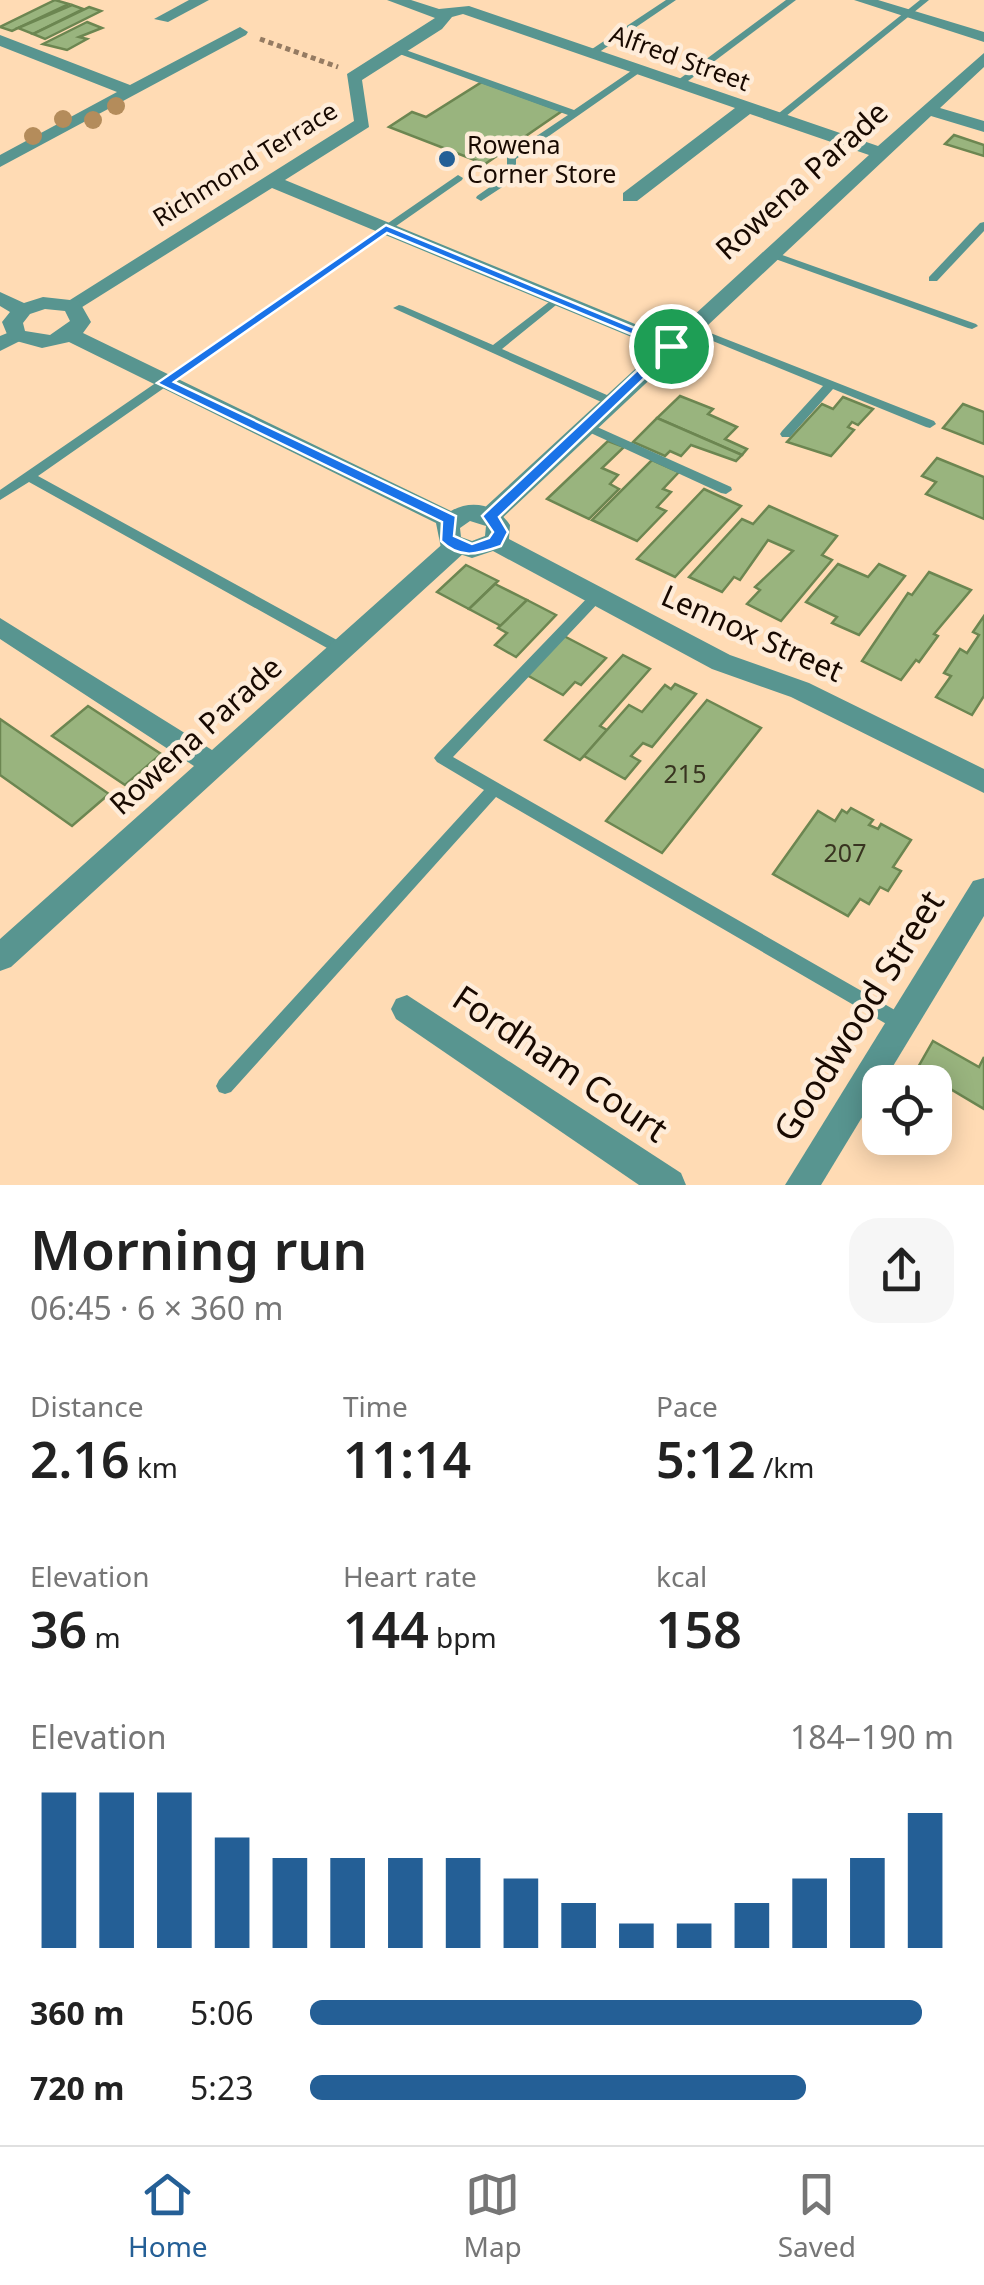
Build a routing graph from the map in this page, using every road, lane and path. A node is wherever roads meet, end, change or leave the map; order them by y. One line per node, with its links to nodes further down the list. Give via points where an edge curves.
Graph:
1 (201, 0): 9 (street)
2 (395, 0): 7 (street, Alfred Street)
3 (672, 0): 14 (lane)
4 (792, 0): 18 (lane)
5 (862, 0): 8 (street)
6 (925, 0): 8 (lane)
7 (456, 9): 13 (street, Richmond Terrace); 14 (street, Alfred Street)
8 (908, 14): 11 (street); 23 (lane)
9 (162, 20)
10 (240, 32): 17 (path); 19 (street)
11 (984, 37)
12 (0, 40): 19 (street)
13 (397, 50): 17 (street, Richmond Terrace); 22 (lane)
14 (592, 53): 16 (street, Alfred Street)
15 (984, 58): 21 (street, Rowena Parade)
16 (637, 72): 18 (street, Alfred Street); 22 (lane)
17 (358, 74): 28 (street, Richmond Terrace, via 353,78 363,123)
18 (677, 85): 20 (street, Alfred Street)
19 (130, 92): 25 (street)
20 (746, 108): 23 (street, Alfred Street); 29 (street)
21 (929, 110): 24 (street); 26 (street, Rowena Parade)
22 (575, 114): 30 (lane, via 511,158 512,176)
23 (777, 118): 26 (street, Alfred Street)
24 (984, 127)
25 (6, 153)
26 (880, 153): 33 (street, Rowena Parade)
27 (458, 178): 32 (lane)
28 (271, 181): 32 (street); 37 (street, Richmond Terrace)
29 (630, 197)
30 (482, 198)
31 (984, 225): 34 (lane)
32 (386, 228): 36 (street); 46 (lane)
33 (770, 254): 40 (lane); 41 (street, Rowena Parade)
34 (933, 279)
35 (0, 298): 39 (street)
36 (557, 299): 44 (street); 45 (lane)
37 (72, 306): 39 (street, via 54,302); 42 (street, via 81,316)
38 (399, 308): 45 (lane)
39 (23, 310): 43 (street)
40 (972, 326)
41 (690, 328): 44 (street, Rowena Parade); 47 (lane)
42 (69, 334): 43 (street, via 41,342); 46 (street)
43 (8, 340)
44 (671, 346): 48 (street, Rowena Parade)
45 (494, 350): 48 (lane)
46 (164, 383): 52 (lane); 56 (street)
47 (831, 384): 49 (lane); 51 (lane)
48 (612, 402): 50 (street, Rowena Parade)
49 (930, 424)
50 (586, 426): 53 (lane); 55 (street, Rowena Parade)
51 (786, 434)
52 (29, 476): 54 (lane); 60 (lane)
53 (726, 490)
54 (0, 496)
55 (490, 516): 56 (street, via 465,513); 57 (street, via 500,532)
56 (453, 533): 57 (street, via 472,550); 60 (street, Rowena Parade)
57 (495, 542): 58 (street, Lennox Street)
58 (597, 596): 62 (street, Lennox Street, via 722,662 800,690); 63 (lane, via 442,758)
59 (0, 626): 61 (street)
60 (341, 649): 61 (street, Rowena Parade)
61 (212, 764): 65 (street, Rowena Parade)
62 (984, 782)
63 (495, 788): 67 (lane); 68 (lane)
64 (984, 890): 67 (street, Goodwood Street)
65 (0, 958)
66 (407, 1009): 69 (street, Fordham Court)
67 (901, 1023): 70 (street, Goodwood Street)
68 (225, 1086)
69 (670, 1185)
70 (802, 1185)

